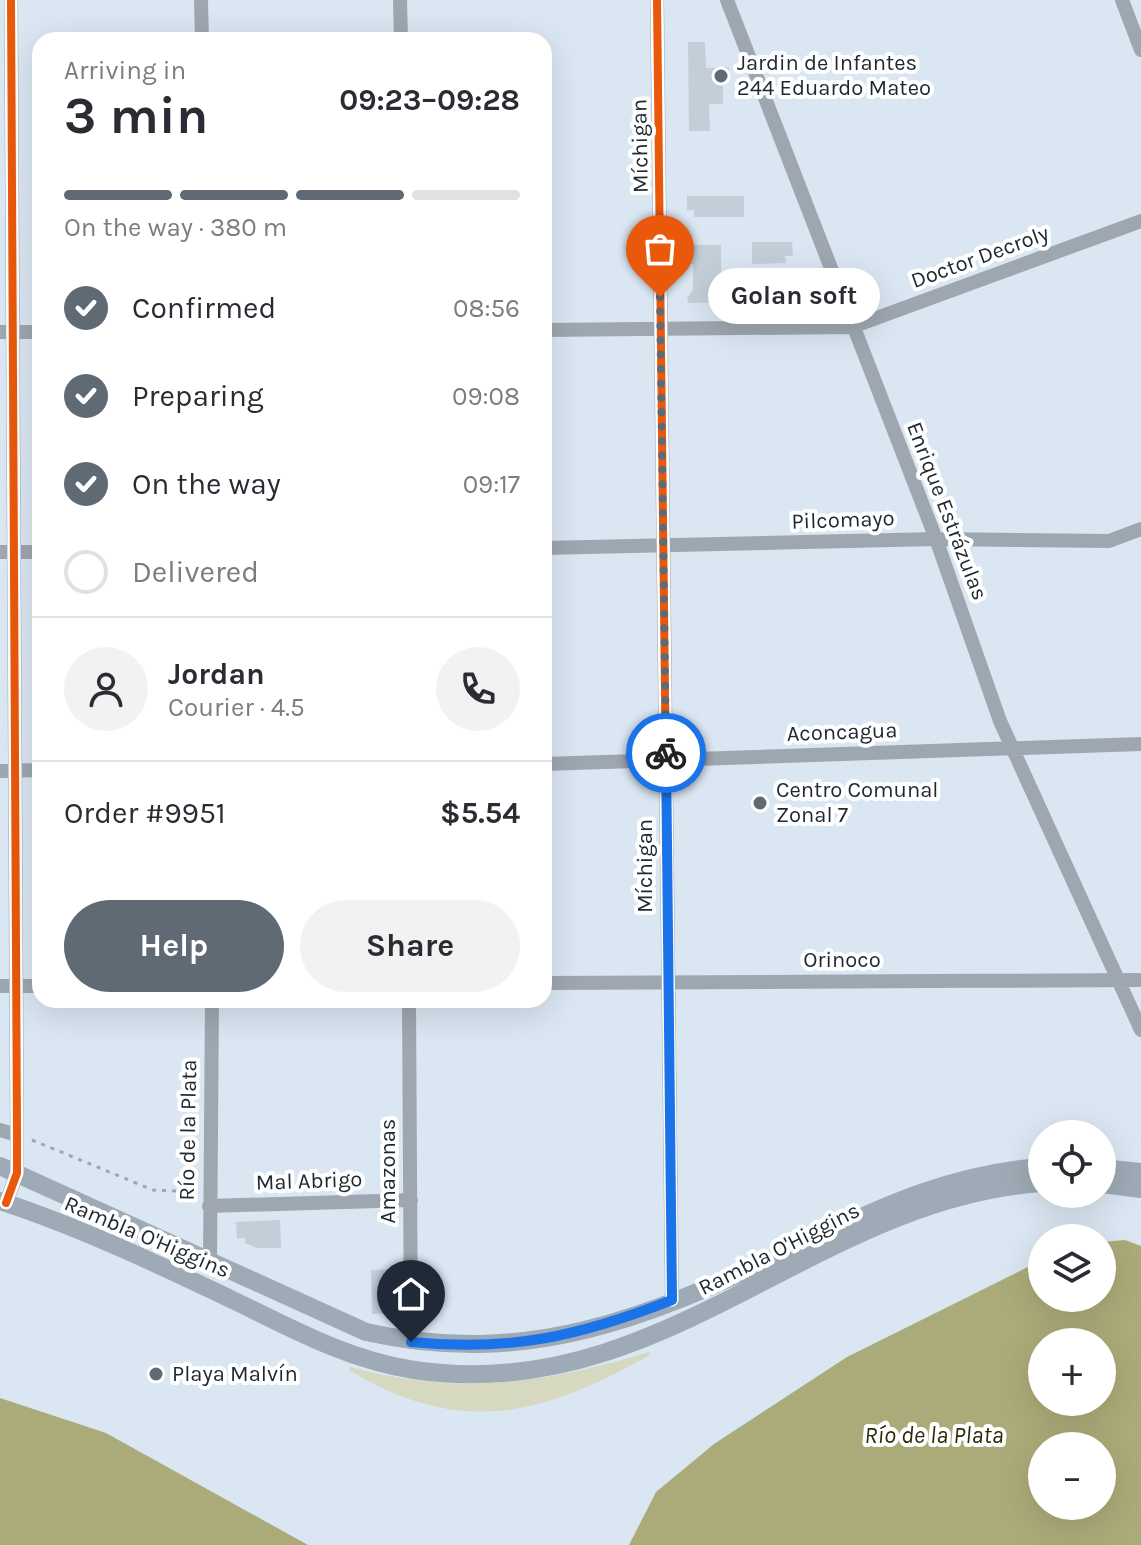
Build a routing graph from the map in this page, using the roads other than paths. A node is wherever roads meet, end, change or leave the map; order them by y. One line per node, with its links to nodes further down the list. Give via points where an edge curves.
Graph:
1 (11, 0): 10 (street)
2 (201, 0): 7 (street)
3 (400, 0): 8 (street)
4 (657, 0): 13 (street, Míchigan)
5 (727, 0): 12 (street, Enrique Estrázulas)
6 (1122, 0): 9 (street)
7 (202, 32)
8 (401, 32)
9 (1141, 50)
10 (6, 92): 15 (street)
11 (1141, 221): 12 (street, Doctor Decroly)
12 (852, 327): 13 (street, Doctor Decroly); 18 (street, Enrique Estrázulas)
13 (660, 328): 14 (street, Doctor Decroly); 19 (street, Míchigan)
14 (552, 330)
15 (7, 332): 16 (street); 21 (street)
16 (32, 332)
17 (1141, 529): 18 (street, Pilcomayo, via 1109,541)
18 (936, 539): 19 (street, Pilcomayo); 24 (street, Enrique Estrázulas)
19 (663, 547): 20 (street, Pilcomayo); 25 (street, Míchigan)
20 (552, 548)
21 (7, 552): 22 (street); 27 (street)
22 (32, 552)
23 (1141, 744): 24 (street, Aconcagua)
24 (1013, 748): 25 (street, Aconcagua); 29 (street, Enrique Estrázulas)
25 (666, 760): 26 (street, Aconcagua); 32 (street, Míchigan)
26 (552, 764)
27 (8, 770): 28 (street); 34 (street)
28 (32, 770)
29 (1119, 980): 30 (street, Orinoco); 32 (street, Orinoco); 38 (street, Enrique Estrázulas)
30 (1141, 980)
31 (552, 983): 32 (street, Orinoco)
32 (668, 983): 52 (street, Míchigan)
33 (0, 986): 34 (street)
34 (17, 986): 35 (street); 40 (street)
35 (32, 986)
36 (212, 1008): 50 (street, Río de la Plata)
37 (409, 1008): 48 (street, Amazonas)
38 (1141, 1030)
39 (0, 1130): 40 (street)
40 (17, 1135): 41 (street)
41 (8, 1169): 49 (street); 51 (main road, Rambla O'Higgins)
42 (1028, 1169): 52 (main road, Rambla O'Higgins, via 915,1193)
43 (1116, 1169): 44 (main road)
44 (1141, 1172)
45 (1028, 1185): 49 (main road, Rambla O'Higgins, via 921,1207 646,1340 565,1363 471,1373 403,1368 323,1345 185,1278)
46 (1116, 1186): 47 (main road)
47 (1141, 1189)
48 (411, 1200): 50 (street, Mal Abrigo); 53 (street, Amazonas)
49 (3, 1202)
50 (209, 1206): 51 (street, Río de la Plata)
51 (210, 1260): 53 (main road, Rambla O'Higgins, via 366,1332)
52 (672, 1300): 53 (main road, Rambla O'Higgins, via 565,1337 501,1345)
53 (411, 1342)

